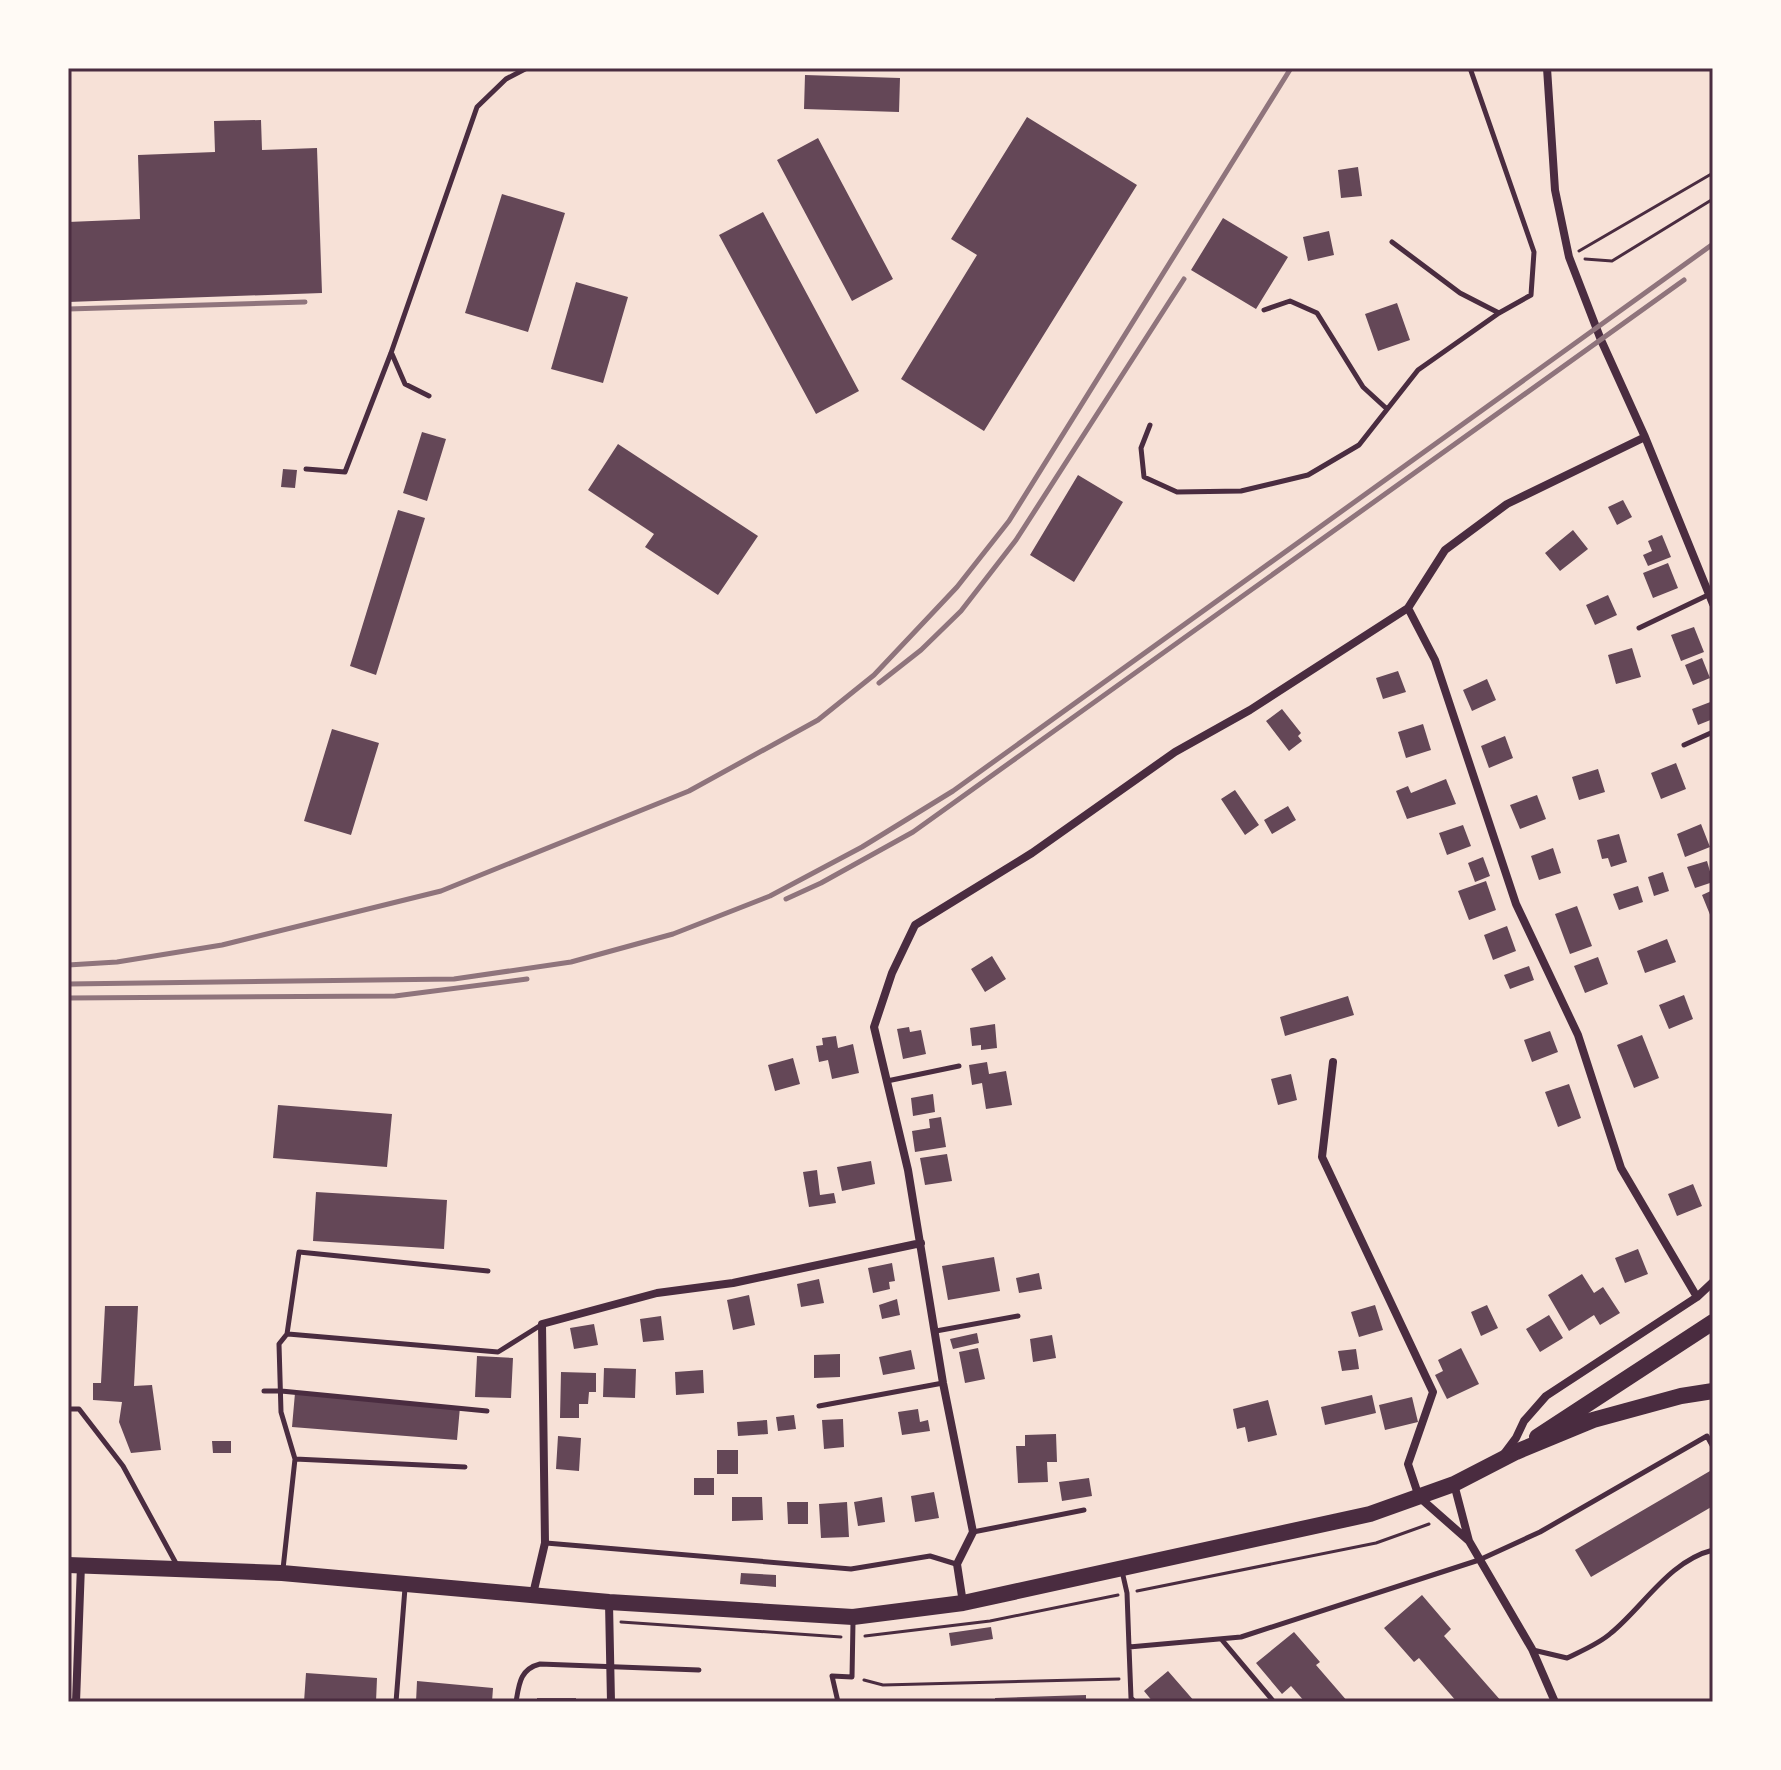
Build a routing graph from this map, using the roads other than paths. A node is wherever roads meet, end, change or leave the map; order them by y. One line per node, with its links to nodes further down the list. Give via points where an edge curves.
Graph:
1 (527, 68): 7 (lane, via 506,79 477,107)
2 (1470, 68): 6 (lane, via 1534,252 1531,295)
3 (1547, 68): 11 (street, via 1555,190 1569,257)
4 (1392, 242): 6 (lane, via 1460,293)
5 (1264, 310): 9 (lane, via 1290,301 1317,313 1363,387)
6 (1499, 313): 9 (lane, via 1418,370)
7 (391, 353): 8 (lane, via 405,384); 12 (lane, via 345,472)
8 (429, 396)
9 (1387, 409): 10 (lane, via 1359,445 1308,475 1241,491 1177,492 1144,477 1141,448)
10 (1150, 425)
11 (1645, 437): 13 (street); 14 (street, via 1507,504 1445,550)
12 (306, 469)
13 (1711, 599): 15 (lane)
14 (1408, 608): 20 (street, via 1175,752 1032,853 915,925 874,1027); 24 (street, via 1435,660 1516,904 1578,1035 1621,1168)
15 (1639, 628)
16 (1713, 732): 17 (lane)
17 (1684, 745)
18 (1333, 1062): 43 (street, via 1322,1157 1433,1392 1408,1464)
19 (959, 1066): 20 (lane)
20 (887, 1081): 21 (street)
21 (921, 1243): 27 (street, via 733,1283 657,1293); 28 (street)
22 (488, 1271): 29 (lane, via 299,1252)
23 (1713, 1282): 24 (street)
24 (1697, 1297): 40 (street, via 1546,1396)
25 (1018, 1316): 28 (lane)
26 (1713, 1322): 38 (main road)
27 (542, 1324): 29 (lane, via 498,1352); 47 (street)
28 (936, 1331): 30 (street)
29 (287, 1334): 32 (lane, via 279,1344)
30 (943, 1383): 34 (lane); 45 (street)
31 (264, 1391): 32 (lane)
32 (281, 1391): 36 (lane); 39 (lane, via 281,1412)
33 (1713, 1391): 38 (main road, via 1621,1411)
34 (819, 1406)
35 (68, 1409): 53 (lane, via 79,1409 123,1466)
36 (487, 1411)
37 (1713, 1447): 49 (lane, via 1707,1436 1540,1532)
38 (1516, 1452): 40 (main road)
39 (295, 1459): 41 (lane); 54 (lane)
40 (1493, 1465): 42 (main road)
41 (465, 1467)
42 (1454, 1484): 43 (main road); 46 (street)
43 (1419, 1497): 46 (street); 52 (main road, via 1370,1514)
44 (1084, 1510): 45 (lane)
45 (973, 1532): 50 (street)
46 (1469, 1541): 49 (street)
47 (545, 1543): 50 (lane, via 851,1569 930,1556); 56 (street)
48 (1713, 1550): 62 (lane, via 1660,1582 1608,1636 1567,1658)
49 (1479, 1560): 60 (lane); 62 (street)
50 (957, 1564): 58 (street)
51 (75, 1565): 53 (main road); 66 (street)
52 (1121, 1570): 58 (main road); 61 (lane)
53 (181, 1571): 54 (main road)
54 (282, 1573): 55 (main road)
55 (405, 1583): 56 (main road); 67 (lane)
56 (533, 1594): 57 (main road)
57 (609, 1602): 59 (main road); 63 (street)
58 (963, 1603): 59 (main road)
59 (853, 1617): 70 (lane, via 852,1677 832,1676)
60 (1221, 1639): 61 (lane); 71 (lane)
61 (1129, 1647): 65 (lane)
62 (1532, 1649): 72 (street)
63 (611, 1665): 64 (lane); 68 (lane, via 529,1667 520,1678); 69 (street)
64 (699, 1670)
65 (1133, 1701)
66 (76, 1702)
67 (396, 1702)
68 (516, 1702)
69 (611, 1702)
70 (838, 1702)
71 (1274, 1702)
72 (1555, 1702)

